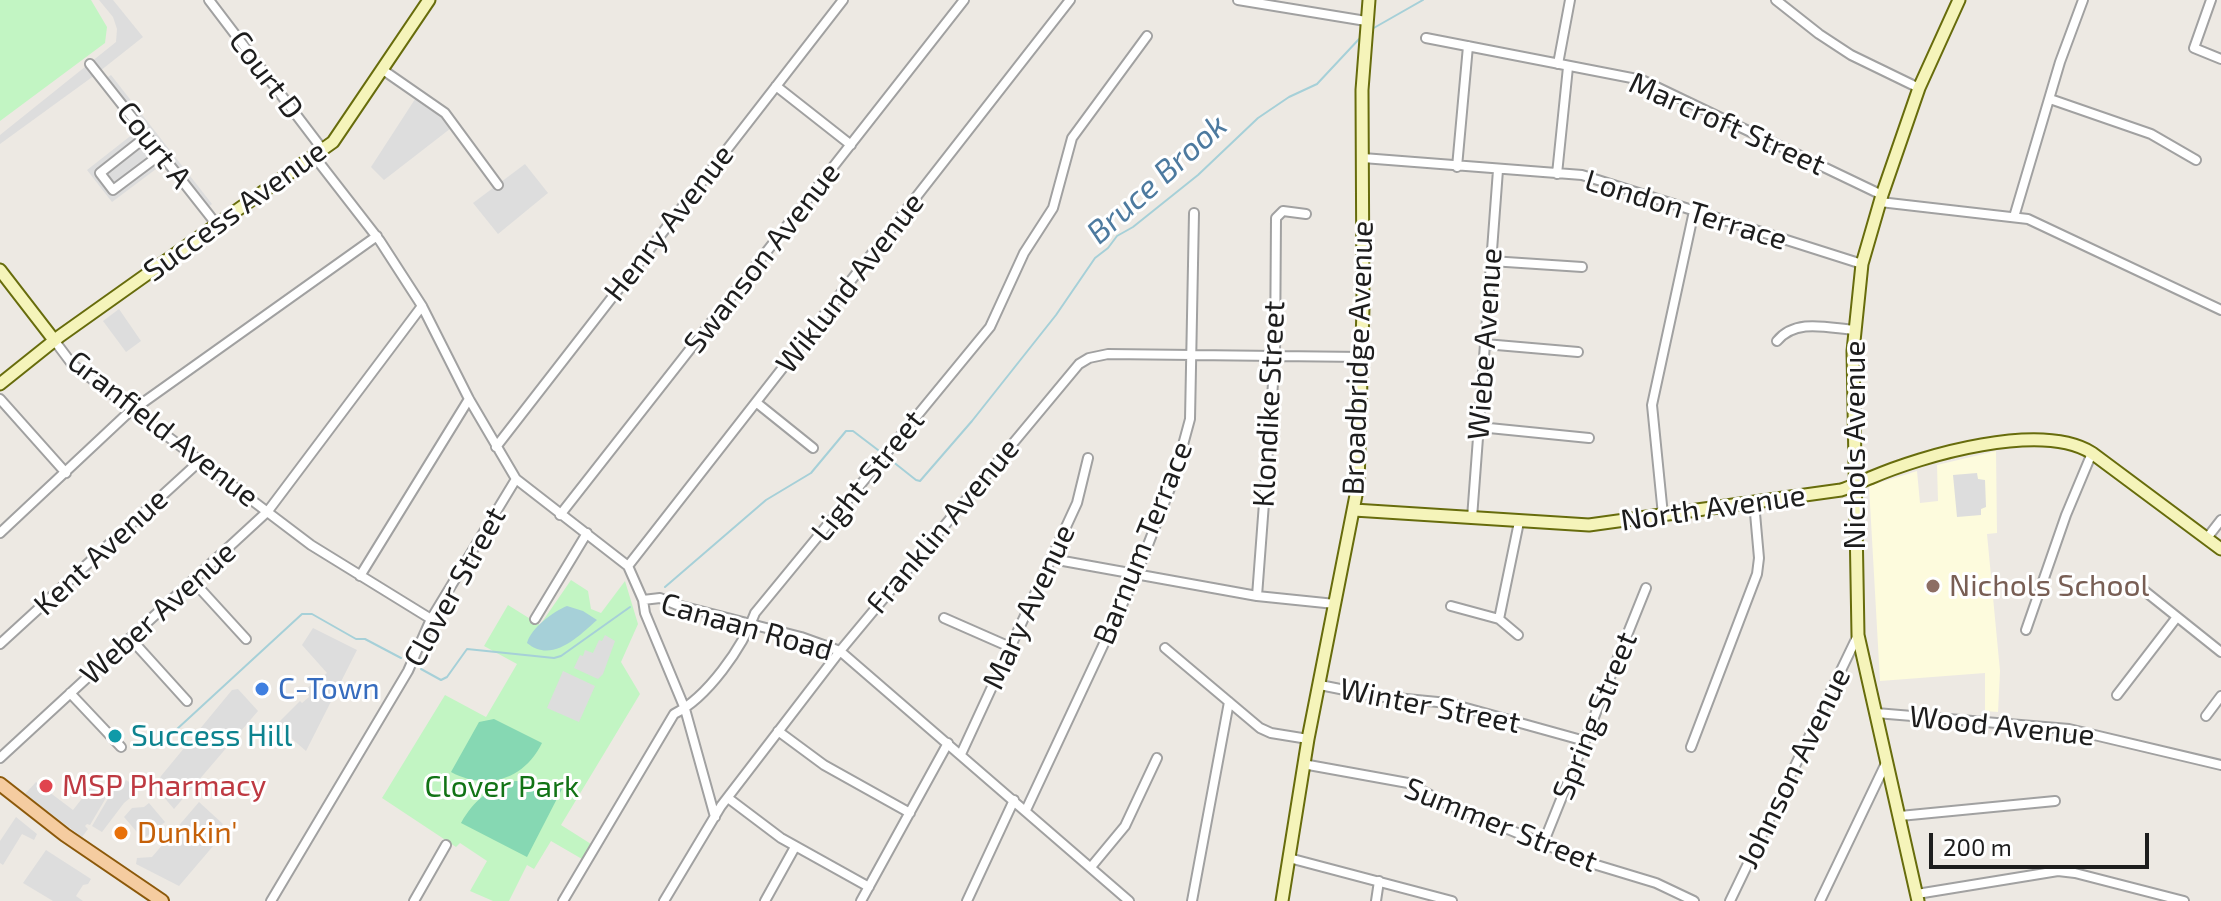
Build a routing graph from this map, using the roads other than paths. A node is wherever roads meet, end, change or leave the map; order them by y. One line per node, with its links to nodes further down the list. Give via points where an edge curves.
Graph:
1 (209, 0): 26 (street, Court D)
2 (429, 0): 20 (main road, Success Avenue)
3 (843, 0): 21 (street, Henry Avenue)
4 (964, 0): 25 (street, Swanson Avenue)
5 (1070, 0): 58 (street, Wiklund Avenue)
6 (1238, 0): 13 (street)
7 (1369, 0): 13 (main road, Broadbridge Avenue)
8 (1570, 0): 19 (street)
9 (1776, 0): 22 (street, via 1851,55)
10 (1959, 0): 22 (main road, Nichols Avenue)
11 (2083, 0): 23 (street)
12 (2211, 0): 17 (street, via 2194,48)
13 (1366, 24): 28 (main road, Broadbridge Avenue)
14 (1147, 36): 98 (street, Light Street, via 1072,138 1053,208 1024,253 990,327 755,613)
15 (1426, 38): 16 (street, Marcroft Street)
16 (1468, 46): 19 (street, Marcroft Street); 30 (street)
17 (2221, 59)
18 (90, 64): 24 (street, Court A)
19 (1563, 66): 32 (street); 34 (street, Marcroft Street, via 1642,80)
20 (383, 70): 26 (main road, Success Avenue, via 345,127); 33 (street, via 445,113)
21 (776, 86): 25 (street); 62 (street, Henry Avenue)
22 (1919, 88): 34 (main road, Nichols Avenue)
23 (2050, 99): 29 (street, via 2151,134); 38 (street)
24 (147, 136): 27 (street, Court A); 27 (street, via 100,173 113,190)
25 (851, 145): 73 (street, Swanson Avenue)
26 (319, 153): 39 (main road, Success Avenue); 40 (street, Canaan Road)
27 (161, 154): 39 (street, Court A)
28 (1363, 158): 30 (street, London Terrace); 54 (main road, Broadbridge Avenue)
29 (2196, 160)
30 (1457, 167): 31 (street, London Terrace)
31 (1498, 170): 32 (street, London Terrace); 41 (street, Wiebe Avenue)
32 (1557, 174): 35 (street, London Terrace, via 1603,180)
33 (498, 185)
34 (1881, 198): 38 (street, Marcroft Street); 42 (main road, Nichols Avenue)
35 (1694, 211): 42 (street, London Terrace); 74 (street, via 1652,405)
36 (1194, 213): 52 (street, Barnum Terrace)
37 (1306, 214): 53 (street, Klondike Street, via 1279,212 1276,218)
38 (2014, 217): 46 (street, Marcroft Street, via 2036,222)
39 (217, 225): 48 (main road, Success Avenue)
40 (377, 236): 45 (street, Canaan Road); 59 (street)
41 (1491, 261): 43 (street); 50 (street, Wiebe Avenue)
42 (1862, 264): 47 (main road, Nichols Avenue)
43 (1582, 267)
44 (0, 270): 48 (main road, Granfield Avenue)
45 (422, 306): 57 (street, Canaan Road); 72 (street, Weber Avenue)
46 (2221, 310)
47 (1854, 330): 49 (street, via 1797,327); 69 (main road, Nichols Avenue)
48 (54, 340): 55 (main road, Success Avenue); 59 (street, Granfield Avenue, via 72,364)
49 (1777, 341)
50 (1485, 344): 51 (street); 60 (street, Wiebe Avenue)
51 (1578, 352)
52 (1190, 355): 53 (street); 84 (street, Barnum Terrace, via 1186,443); 107 (street, Franklin Avenue, via 1108,354 1079,364)
53 (1275, 357): 54 (street); 89 (street, Klondike Street)
54 (1362, 357): 71 (main road, Broadbridge Avenue)
55 (0, 384)
56 (0, 399): 67 (street)
57 (469, 399): 62 (street, Canaan Road); 85 (street)
58 (757, 403): 63 (street); 83 (street, Wiklund Avenue)
59 (133, 409): 66 (street, Granfield Avenue); 67 (street)
60 (1479, 427): 61 (street); 75 (street, Wiebe Avenue)
61 (1589, 438)
62 (496, 447): 68 (street, Canaan Road)
63 (813, 448)
64 (2092, 453): 69 (main road, North Avenue, via 2060,440 1982,444); 80 (main road, North Avenue); 99 (street)
65 (1088, 458): 82 (street, Mary Avenue, via 1077,503)
66 (201, 460): 72 (street, Granfield Avenue); 104 (street, Kent Avenue)
67 (66, 473): 78 (street)
68 (516, 479): 73 (street, Canaan Road); 95 (street, Clover Street)
69 (1853, 486): 70 (main road, North Avenue); 101 (main road, Nichols Avenue)
70 (1754, 502): 74 (main road, North Avenue); 123 (street, via 1757,574)
71 (1354, 510): 75 (main road, North Avenue); 91 (main road, Broadbridge Avenue)
72 (268, 511): 85 (street, Granfield Avenue); 86 (street, Weber Avenue)
73 (560, 515): 79 (street, Canaan Road)
74 (1663, 515): 77 (main road, North Avenue, via 1589,525)
75 (1472, 518): 77 (main road, North Avenue)
76 (2221, 520): 80 (street)
77 (1519, 522): 97 (street)
78 (0, 533)
79 (587, 533): 83 (street, Canaan Road); 96 (street)
80 (2207, 538): 81 (main road, North Avenue)
81 (2221, 549)
82 (1052, 559): 84 (street); 105 (street, Mary Avenue)
83 (628, 566): 90 (street, Canaan Road)
84 (1137, 573): 89 (street); 134 (street, Barnum Terrace)
85 (360, 576): 95 (street, Granfield Avenue)
86 (193, 581): 102 (street, Weber Avenue); 103 (street)
87 (1646, 588): 120 (street, Spring Street)
88 (2141, 588): 93 (street)
89 (1257, 596): 91 (street)
90 (643, 600): 98 (street, Canaan Road, via 660,598); 115 (street)
91 (1335, 604): 109 (main road, Broadbridge Avenue)
92 (1451, 606): 97 (street)
93 (2177, 617): 108 (street); 111 (street)
94 (944, 618): 105 (street)
95 (431, 619): 147 (street, Clover Street, via 408,671)
96 (535, 619)
97 (1499, 619): 100 (street)
98 (752, 624): 107 (street, Canaan Road); 115 (street, Light Street)
99 (2026, 630)
100 (1518, 635)
101 (1858, 635): 116 (main road, Nichols Avenue); 160 (street, Johnson Avenue)
102 (130, 638): 110 (street, Weber Avenue); 113 (street)
103 (246, 639)
104 (0, 644)
105 (1010, 647): 124 (street, Mary Avenue)
106 (1165, 648): 114 (street)
107 (840, 651): 118 (street, Franklin Avenue); 121 (street, Canaan Road)
108 (2221, 652)
109 (1320, 685): 119 (main road, Broadbridge Avenue); 120 (street, Winter Street, via 1448,703)
110 (70, 693): 122 (street); 125 (street, Weber Avenue)
111 (2117, 695)
112 (2221, 696): 117 (street)
113 (187, 701)
114 (1229, 702): 119 (street, via 1266,731); 155 (street)
115 (685, 709): 137 (street); 149 (street, Light Street, via 674,714)
116 (1876, 713): 127 (main road, Nichols Avenue); 129 (street, Wood Avenue, via 2069,729)
117 (2206, 716)
118 (778, 731): 131 (street, Franklin Avenue); 135 (street, via 824,765)
119 (1308, 739): 128 (main road, Broadbridge Avenue)
120 (1585, 741): 138 (street, Spring Street)
121 (948, 743): 124 (street, Canaan Road); 135 (street)
122 (121, 747)
123 (1691, 747)
124 (961, 754): 132 (street, Canaan Road)
125 (0, 758)
126 (1157, 758): 142 (street, via 1125,826)
127 (1887, 761): 136 (main road, Nichols Avenue); 161 (street)
128 (1303, 764): 138 (street, Summer Street, via 1408,783); 141 (main road, Broadbridge Avenue)
129 (2221, 765)
130 (0, 784): 146 (main road)
131 (728, 798): 137 (street, Franklin Avenue); 140 (street)
132 (1014, 800): 134 (street, Canaan Road); 153 (street)
133 (2055, 801): 136 (street)
134 (1026, 810): 142 (street, Canaan Road)
135 (910, 813): 144 (street)
136 (1900, 816): 145 (main road, Nichols Avenue)
137 (715, 817): 150 (street, Franklin Avenue)
138 (1543, 844): 159 (street, Summer Street)
139 (446, 845): 148 (street)
140 (795, 847): 144 (street); 151 (street)
141 (1289, 858): 143 (street); 156 (main road, Broadbridge Avenue)
142 (1091, 867): 154 (street, Canaan Road)
143 (1379, 881): 157 (street); 158 (street)
144 (869, 887): 152 (street)
145 (1917, 898): 162 (street, via 2058,871)
146 (162, 901)
147 (271, 901)
148 (414, 901)
149 (563, 901)
150 (664, 901)
151 (765, 901)
152 (861, 901)
153 (967, 901)
154 (1129, 901)
155 (1192, 901)
156 (1282, 901)
157 (1376, 901)
158 (1452, 901)
159 (1694, 901)
160 (1730, 901)
161 (1820, 901)
162 (2184, 901)

